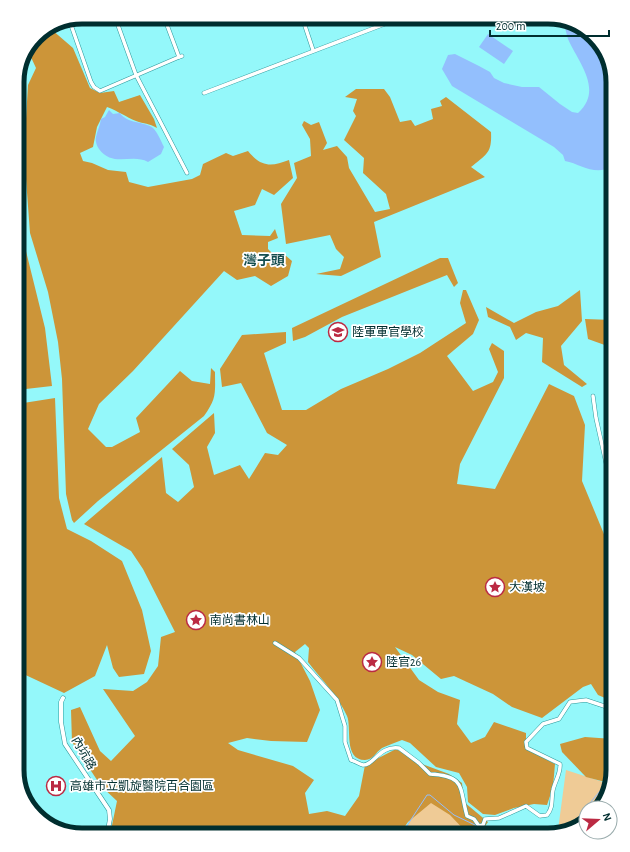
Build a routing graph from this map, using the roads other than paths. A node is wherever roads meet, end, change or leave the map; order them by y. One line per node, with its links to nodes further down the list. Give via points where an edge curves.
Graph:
1 (117, 24): 7 (street)
2 (167, 24): 7 (street, via 180,56)
3 (305, 24): 6 (street)
4 (384, 24): 6 (street)
5 (71, 25): 7 (street, via 94,87 100,91)
6 (314, 50): 8 (street)
7 (136, 76): 9 (street)
8 (204, 93)
9 (187, 173)
10 (593, 396): 11 (street)
11 (606, 463)
12 (275, 643): 14 (street, via 299,658 337,700 351,760 368,764 382,751 398,748 430,774 447,775 455,780 461,788 467,816 474,819 479,826 483,825 485,819 499,818 523,807 530,808 540,816 548,815 560,764 532,752 527,748 526,742 543,724 559,719 570,702 586,700)
13 (63, 698): 15 (street, 內坑路, via 61,722 65,744 109,810)
14 (606, 707)
15 (108, 828)

